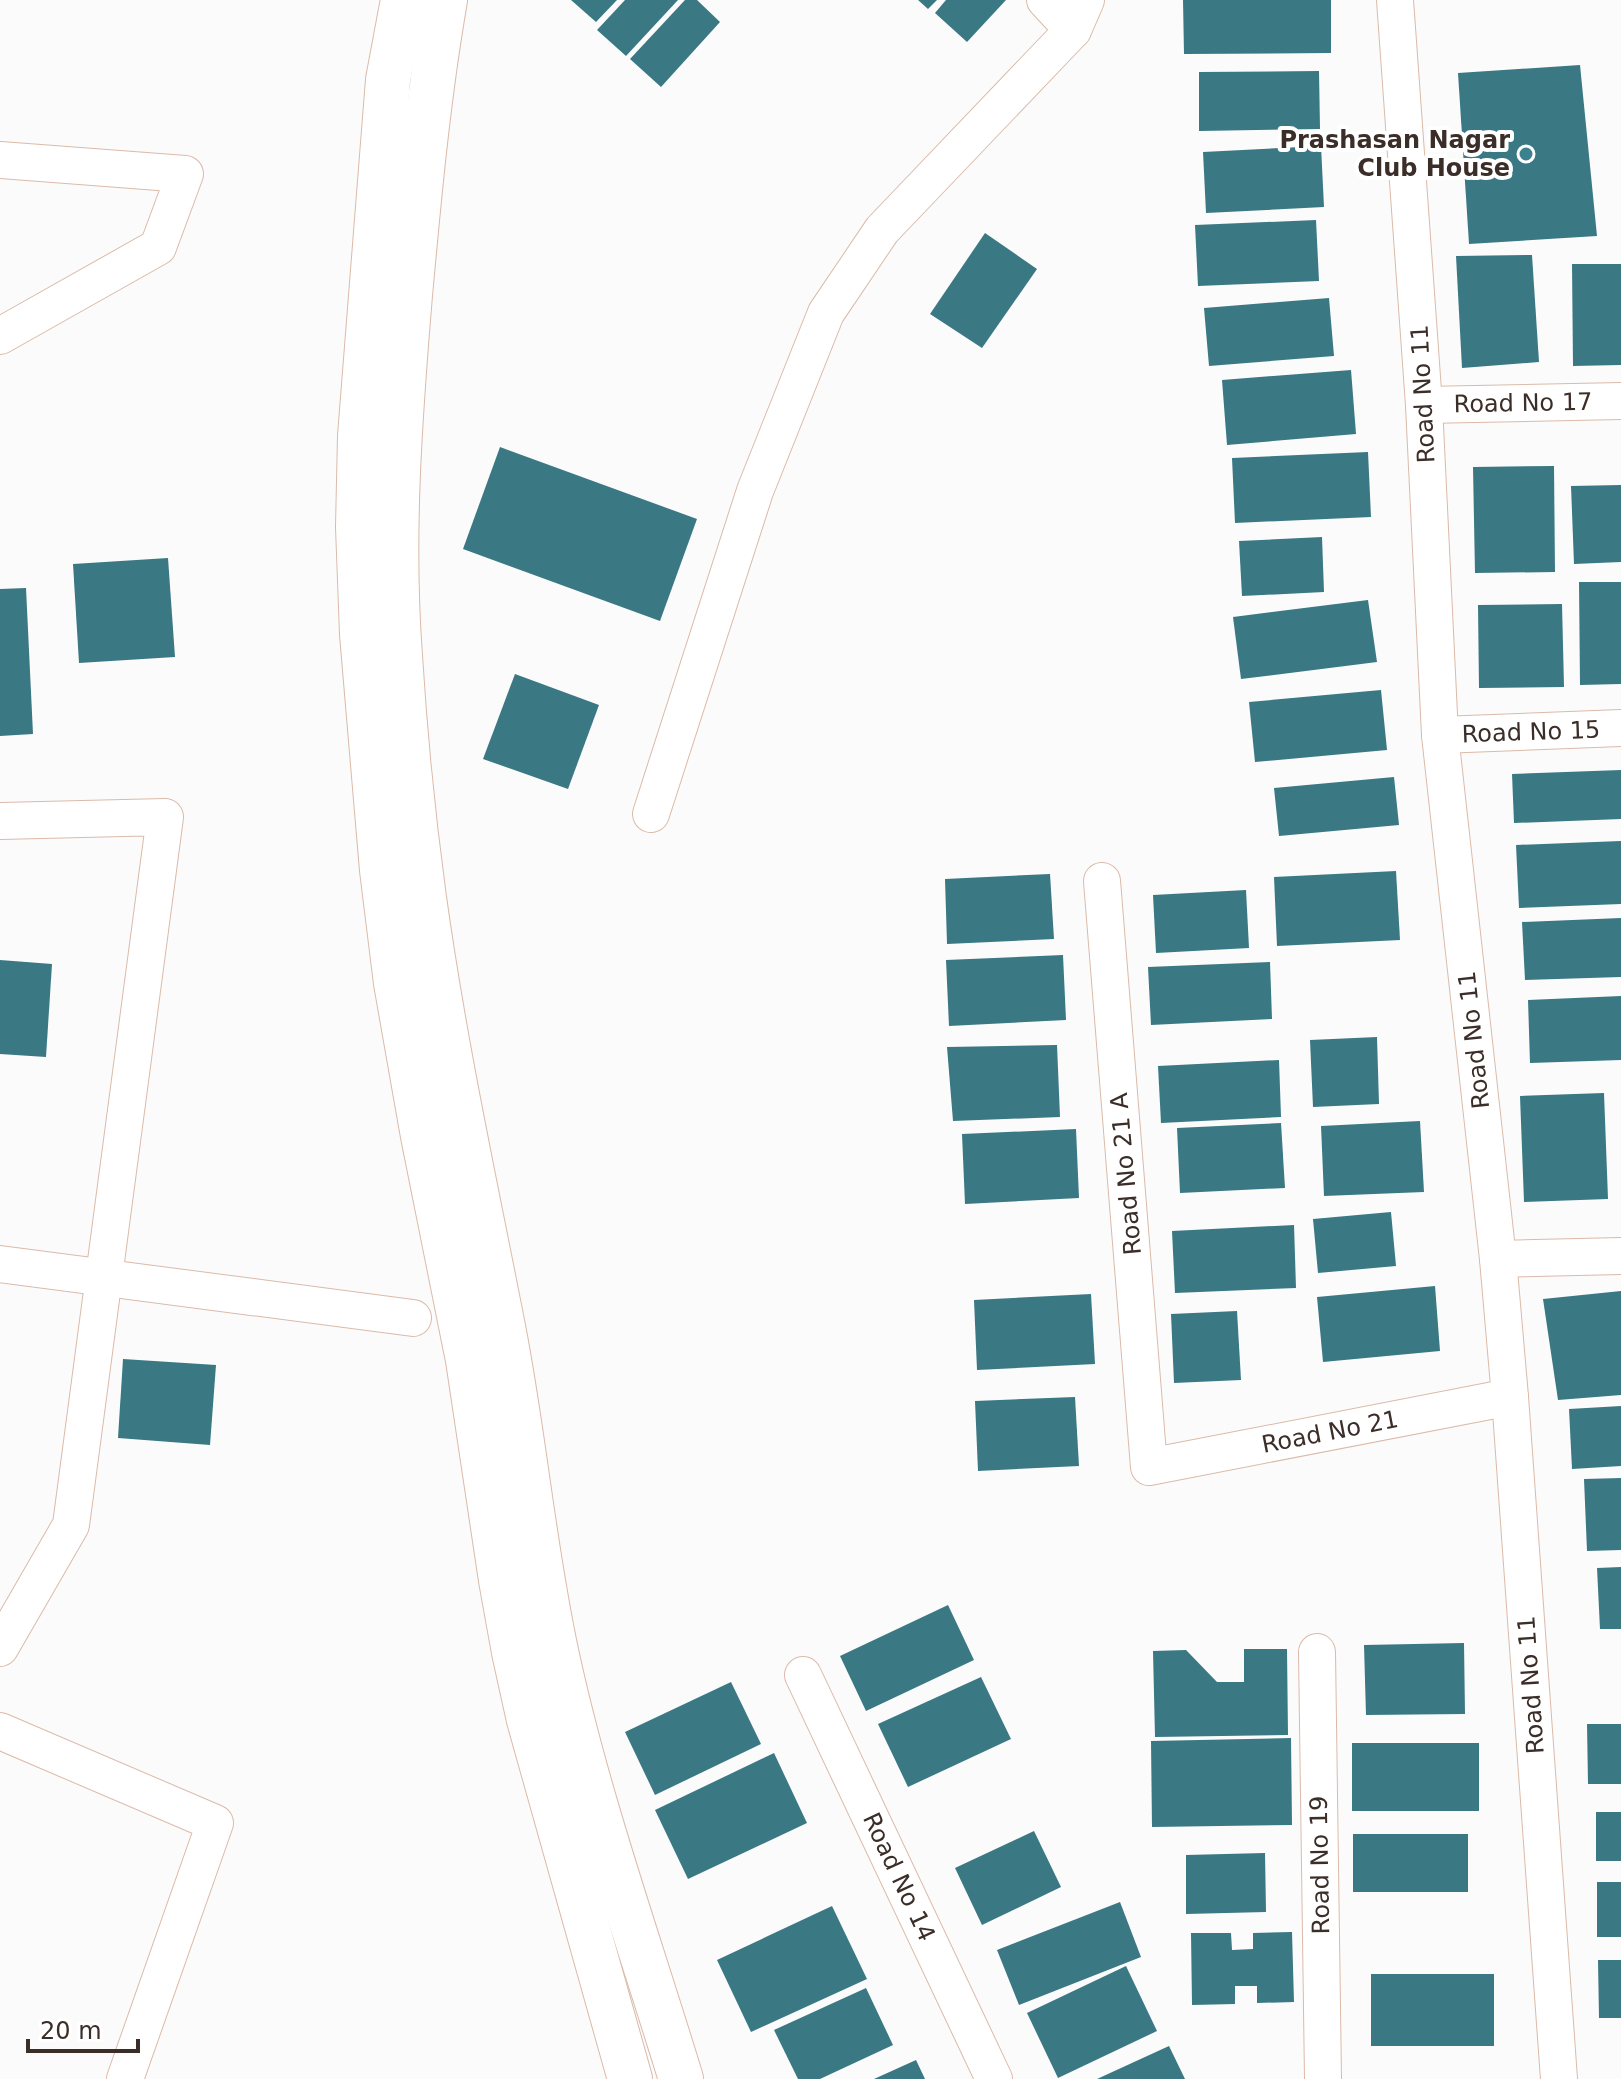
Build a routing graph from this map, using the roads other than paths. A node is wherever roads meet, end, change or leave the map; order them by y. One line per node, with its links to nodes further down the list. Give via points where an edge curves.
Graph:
1 (403, 0): 27 (street, via 388,80 360,436 363,650 382,870 401,1012 468,1360 514,1652)
2 (445, 0): 28 (street, via 434,61 400,417 399,650 411,792 443,1013 512,1375 557,1654)
3 (1045, 0): 5 (street)
4 (1395, 0): 9 (street, Road No 11)
5 (1080, 15): 12 (street, via 882,230 826,313 755,491)
6 (0, 160): 7 (street, via 185,174 158,247)
7 (0, 336)
8 (1621, 401): 9 (street, Road No 17)
9 (1424, 405): 11 (street, Road No 11)
10 (1621, 728): 11 (street, Road No 15)
11 (1440, 735): 16 (street, Road No 11)
12 (651, 814)
13 (0, 821): 18 (street, via 165,817)
14 (1102, 881): 21 (street, Road No 21 A)
15 (1621, 1256): 16 (street)
16 (1498, 1259): 20 (street, Road No 11)
17 (0, 1264): 18 (street)
18 (102, 1277): 19 (street); 22 (street, via 71,1525)
19 (413, 1318)
20 (1510, 1397): 21 (street, Road No 21); 31 (street, Road No 11)
21 (1149, 1467)
22 (0, 1648)
23 (1317, 1652): 30 (street, Road No 19)
24 (803, 1675): 29 (street, Road No 14)
25 (0, 1731): 26 (street, via 215,1823)
26 (125, 2079)
27 (630, 2079)
28 (681, 2079)
29 (994, 2079)
30 (1323, 2079)
31 (1559, 2079)

